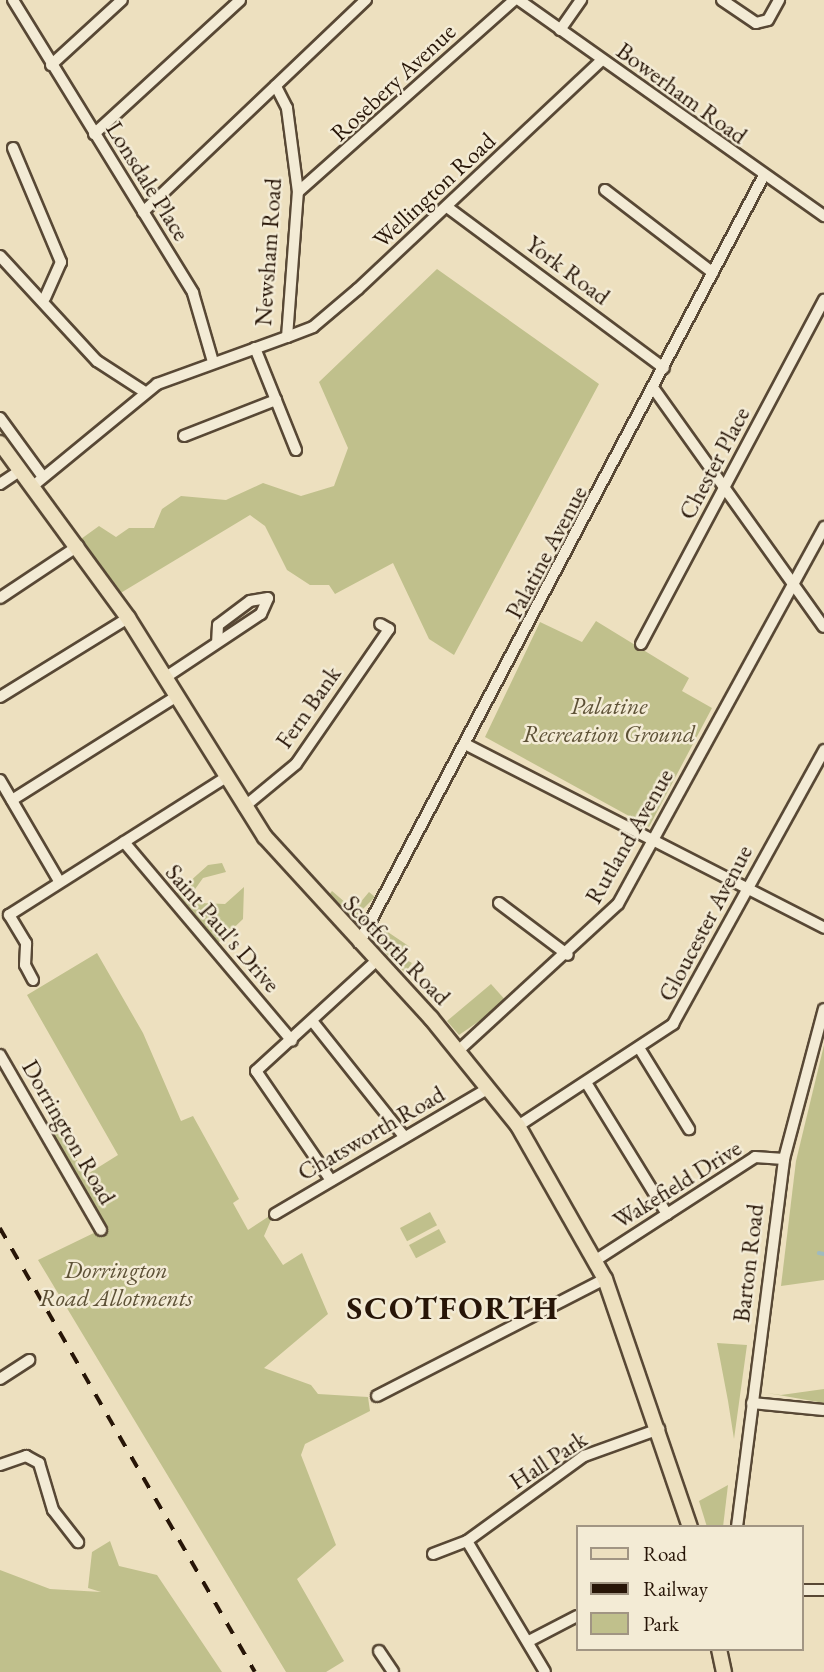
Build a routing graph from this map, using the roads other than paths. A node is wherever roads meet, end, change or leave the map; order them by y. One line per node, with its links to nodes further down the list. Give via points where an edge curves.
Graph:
1 (13, 0): 11 (street, Lonsdale Place)
2 (122, 0): 11 (street)
3 (240, 0): 13 (street)
4 (366, 0): 12 (street)
5 (516, 0): 9 (street, Bowerham Road); 17 (street, Rosebery Avenue)
6 (580, 0): 9 (street)
7 (722, 0): 8 (street, via 756,23 768,20)
8 (779, 0)
9 (560, 30): 10 (street, Bowerham Road)
10 (601, 61): 15 (street, Bowerham Road); 18 (street, Wellington Road)
11 (51, 65): 13 (street, Lonsdale Place)
12 (275, 86): 17 (street, Newsham Road, via 287,108); 19 (street)
13 (94, 134): 19 (street, Lonsdale Place)
14 (13, 148): 23 (street, via 61,262)
15 (763, 177): 20 (street, Bowerham Road); 22 (street, Palatine Avenue)
16 (605, 190): 22 (street)
17 (298, 192): 25 (street, Newsham Road)
18 (447, 207): 25 (street, Wellington Road, via 313,327); 28 (street, York Road)
19 (143, 212): 27 (street, Lonsdale Place, via 193,293)
20 (824, 216)
21 (0, 256): 23 (street)
22 (713, 273): 28 (street, Palatine Avenue)
23 (45, 298): 30 (street, via 97,361)
24 (824, 300): 39 (street, Chester Place)
25 (287, 337): 26 (street, Newsham Road)
26 (255, 348): 27 (street, Newsham Road); 31 (street)
27 (213, 362): 30 (street, Newsham Road)
28 (664, 368): 29 (street, Palatine Avenue)
29 (654, 389): 39 (street); 52 (street, Palatine Avenue)
30 (145, 392): 37 (street, Newsham Road)
31 (276, 400): 33 (street); 35 (street)
32 (0, 418): 37 (street)
33 (184, 436)
34 (0, 443): 36 (main road, Scotforth Road)
35 (296, 450)
36 (21, 470): 37 (main road, Scotforth Road); 38 (street)
37 (38, 481): 41 (main road, Scotforth Road)
38 (0, 484)
39 (724, 488): 42 (street); 48 (street, Chester Place)
40 (824, 527): 42 (street, Rutland Avenue)
41 (78, 546): 43 (street); 44 (main road, Scotforth Road)
42 (793, 584): 46 (street); 58 (street, Rutland Avenue)
43 (0, 598)
44 (128, 618): 49 (main road, Scotforth Road); 51 (street)
45 (380, 624): 57 (street, Fern Bank, via 389,629 296,764)
46 (824, 627)
47 (216, 642): 47 (street, via 218,625 250,601 268,598 261,614); 49 (street)
48 (641, 644)
49 (166, 677): 50 (main road, Scotforth Road)
50 (177, 696): 54 (main road, Scotforth Road); 56 (street)
51 (0, 697)
52 (467, 745): 58 (street); 65 (street, Palatine Avenue)
53 (824, 750): 61 (street, Gloucester Avenue)
54 (225, 778): 57 (main road, Scotforth Road); 59 (street)
55 (2, 787): 56 (street)
56 (12, 800): 60 (street)
57 (244, 807): 65 (main road, Scotforth Road)
58 (653, 841): 61 (street); 66 (street, Rutland Avenue, via 618,904)
59 (124, 842): 60 (street); 71 (street, Saint Paul's Drive)
60 (59, 881): 63 (street)
61 (747, 888): 64 (street); 73 (street, Gloucester Avenue, via 680,1015)
62 (499, 903): 66 (street)
63 (4, 917): 68 (street, via 26,943 25,965)
64 (824, 928)
65 (359, 943): 67 (main road, Scotforth Road)
66 (568, 955): 72 (street, Rutland Avenue)
67 (376, 961): 70 (street); 72 (main road, Scotforth Road)
68 (33, 980)
69 (824, 1009): 80 (street, Barton Road)
70 (313, 1022): 71 (street); 79 (street)
71 (292, 1041): 81 (street, via 256,1071)
72 (458, 1051): 76 (main road, Scotforth Road)
73 (641, 1051): 75 (street, Gloucester Avenue); 78 (street)
74 (0, 1055): 84 (street, Dorrington Road)
75 (587, 1084): 77 (street, Gloucester Avenue); 83 (street)
76 (489, 1088): 77 (main road, Scotforth Road); 79 (street, Chatsworth Road)
77 (518, 1126): 85 (main road, Scotforth Road)
78 (690, 1129)
79 (403, 1135): 81 (street, Chatsworth Road)
80 (784, 1159): 83 (street, Wakefield Drive, via 755,1157); 90 (street, Barton Road)
81 (330, 1179): 82 (street, Chatsworth Road)
82 (275, 1214)
83 (667, 1214): 85 (street, Wakefield Drive)
84 (101, 1230)
85 (596, 1260): 86 (main road, Scotforth Road)
86 (605, 1279): 89 (street); 92 (main road, Scotforth Road)
87 (29, 1360): 88 (street)
88 (0, 1379)
89 (377, 1396)
90 (752, 1403): 91 (street); 95 (street, Barton Road)
91 (824, 1410)
92 (659, 1429): 94 (main road, Scotforth Road); 96 (street, Hall Park, via 584,1456)
93 (0, 1465): 97 (street, via 26,1456 39,1463 53,1510)
94 (689, 1525)
95 (737, 1525)
96 (467, 1541): 98 (street, Hall Park); 102 (street)
97 (79, 1542)
98 (433, 1554)
99 (803, 1590): 100 (street)
100 (824, 1590)
101 (576, 1617): 102 (street)
102 (529, 1641): 106 (street)
103 (379, 1651): 105 (street)
104 (719, 1651): 107 (main road)
105 (393, 1672)
106 (545, 1672)
107 (724, 1672)

